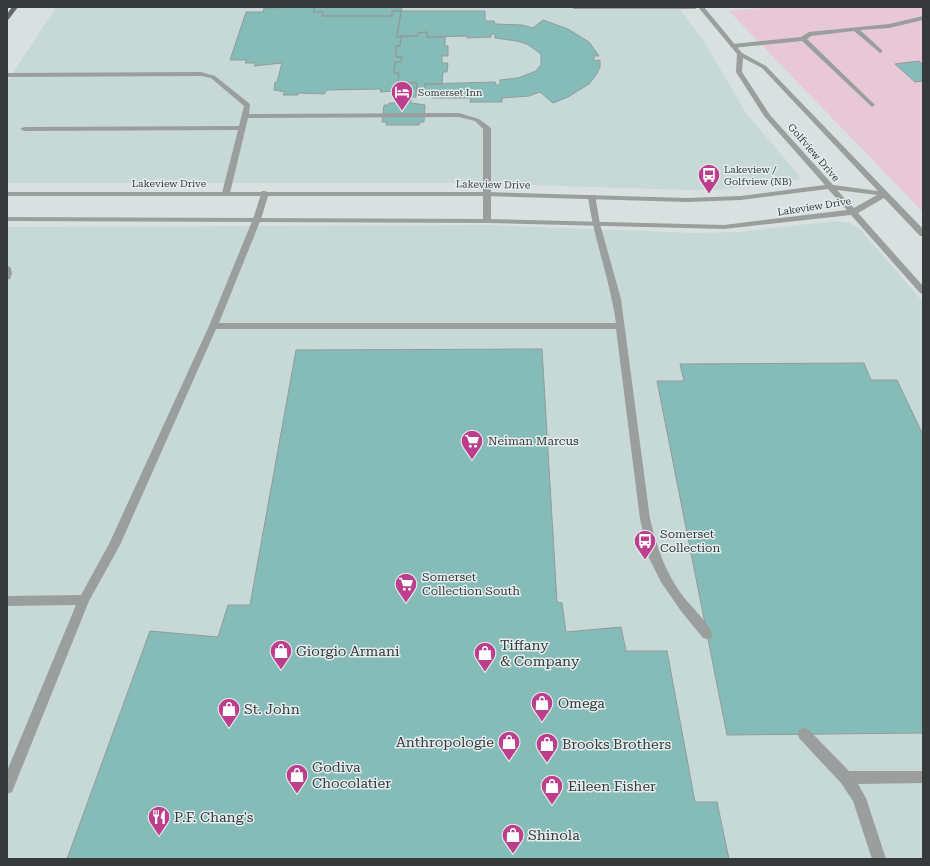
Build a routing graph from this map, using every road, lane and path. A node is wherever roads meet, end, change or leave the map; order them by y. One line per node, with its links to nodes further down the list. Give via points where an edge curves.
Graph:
1 (15, 7): 5 (main road)
2 (574, 7): 3 (street)
3 (695, 7)
4 (701, 7): 9 (street, Golfview Drive)
5 (7, 18)
6 (923, 18): 7 (street, via 889,26)
7 (855, 29): 8 (street, via 809,34); 10 (street)
8 (803, 39): 9 (street); 13 (street)
9 (733, 46): 11 (street, Golfview Drive)
10 (880, 51)
11 (740, 54): 17 (street, Golfview Drive, via 739,72 767,116); 22 (street, Golfview Drive, via 764,67)
12 (7, 75): 14 (street, via 201,74 212,78 248,105)
13 (872, 105)
14 (246, 116): 15 (street); 21 (street, via 459,115 477,120 487,128)
15 (243, 128): 16 (street); 18 (street)
16 (24, 129)
17 (830, 188): 22 (street, Lakeview Drive); 23 (street, Lakeview Drive, via 715,200); 24 (street, Golfview Drive)
18 (226, 193): 19 (street, Lakeview Drive); 20 (street, Lakeview Drive)
19 (265, 193): 21 (street, Lakeview Drive); 26 (street)
20 (7, 194)
21 (486, 194): 23 (street, Lakeview Drive); 27 (street)
22 (885, 194): 24 (street, Lakeview Drive); 29 (street, Golfview Drive)
23 (592, 197): 28 (street)
24 (853, 212): 28 (street, Lakeview Drive, via 724,227); 32 (street, Golfview Drive)
25 (7, 219): 26 (street, Lakeview Drive)
26 (257, 219): 27 (street, Lakeview Drive); 33 (street)
27 (487, 221): 28 (street, Lakeview Drive)
28 (596, 224): 34 (street, via 617,299)
29 (923, 234)
30 (7, 268): 31 (street)
31 (7, 277)
32 (923, 291)
33 (213, 326): 34 (street); 35 (street, via 114,545)
34 (620, 326): 37 (street, via 649,536 666,579)
35 (84, 600): 36 (street); 41 (street)
36 (7, 601)
37 (707, 634)
38 (804, 734): 40 (street)
39 (923, 777): 40 (street)
40 (846, 778): 42 (street, via 859,798)
41 (7, 786)
42 (879, 859)

